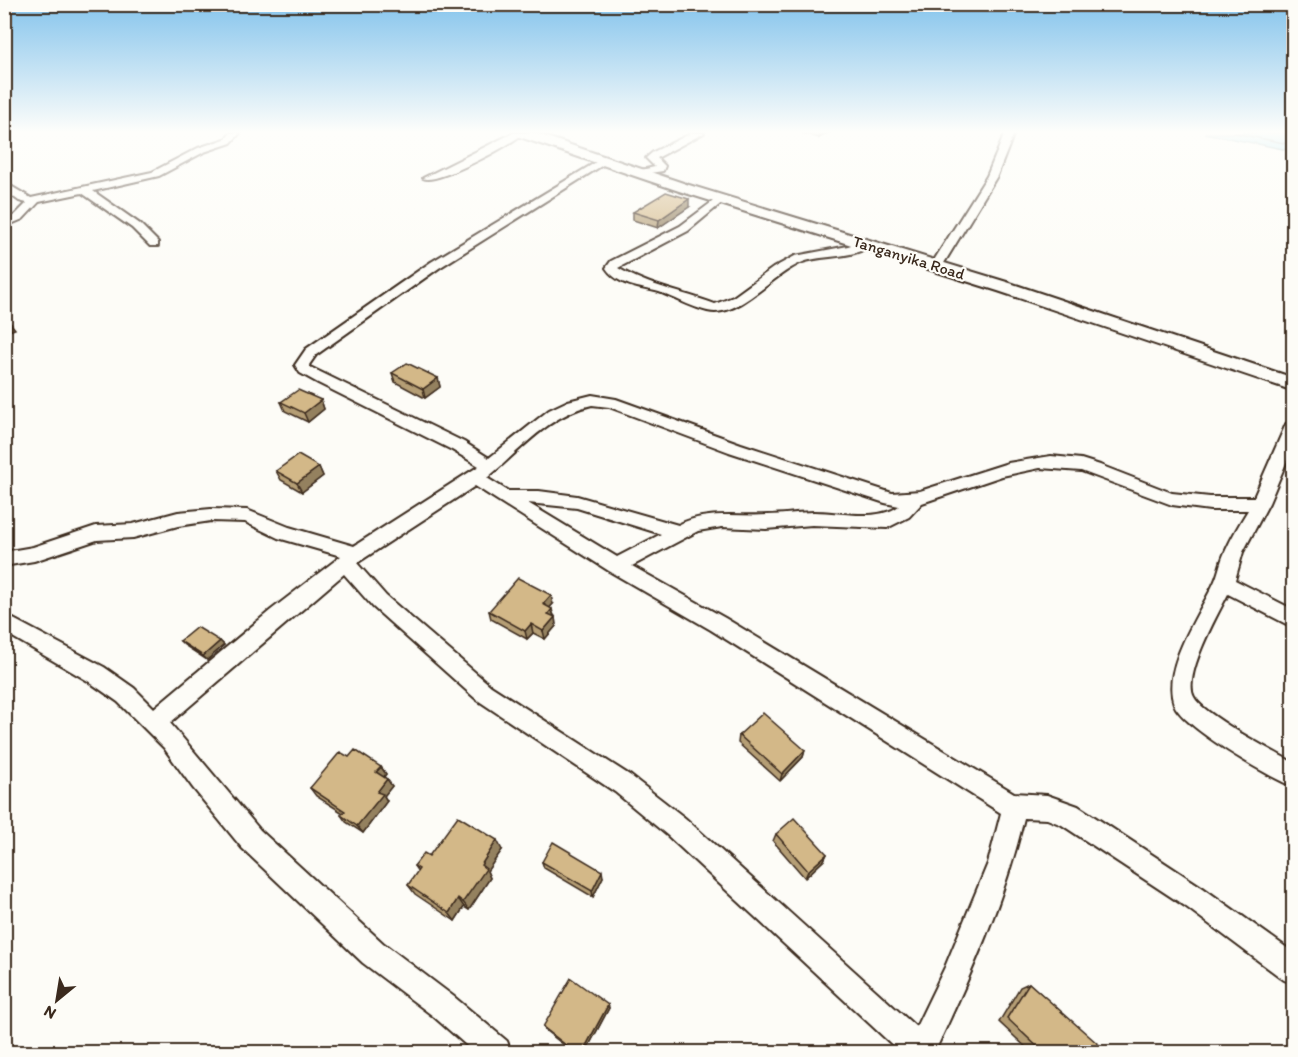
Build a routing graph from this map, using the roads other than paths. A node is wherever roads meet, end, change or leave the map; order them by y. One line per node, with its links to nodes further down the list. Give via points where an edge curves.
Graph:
1 (126, 182): 6 (street)
2 (569, 182): 15 (street, via 435,265 311,352 302,364 322,380 458,446)
3 (680, 182): 7 (street, Tanganyika Road)
4 (988, 182): 12 (street)
5 (4, 185): 8 (street, via 23,199)
6 (84, 190): 8 (street); 11 (street, via 136,226)
7 (720, 199): 10 (street, Tanganyika Road); 10 (street, via 669,238 612,268 638,285 662,289 715,308 738,300 800,258)
8 (35, 201): 9 (street)
9 (4, 224)
10 (867, 243): 12 (street, Tanganyika Road)
11 (154, 244)
12 (937, 265): 13 (street, Tanganyika Road)
13 (1293, 385)
14 (1293, 424): 18 (street)
15 (482, 472): 16 (street); 17 (street, via 552,415 574,404 598,399 822,478 891,499); 20 (street)
16 (501, 497): 19 (street, via 577,502); 22 (street)
17 (915, 500): 18 (street, via 1003,470 1053,462 1096,468 1160,496 1185,502); 19 (street, via 887,521 722,520 694,525)
18 (1260, 503): 23 (street, via 1234,552)
19 (681, 533): 22 (street)
20 (351, 558): 21 (street, via 339,547 284,533 247,516 211,515 132,531 96,533); 26 (street); 30 (street, via 362,585 389,610 504,708 638,795 744,885)
21 (4, 560)
22 (616, 566): 28 (street)
23 (1224, 583): 24 (street); 27 (street, via 1200,628 1183,673 1182,696 1192,711 1210,725)
24 (1293, 620)
25 (4, 622): 26 (street, via 96,674 126,695)
26 (153, 723): 31 (street, via 172,740 251,839 373,953 443,1006)
27 (1293, 776)
28 (1015, 806): 29 (street, via 1047,807 1069,815 1194,897); 30 (street, via 1001,863)
29 (1293, 970)
30 (920, 1052)
31 (496, 1053)

